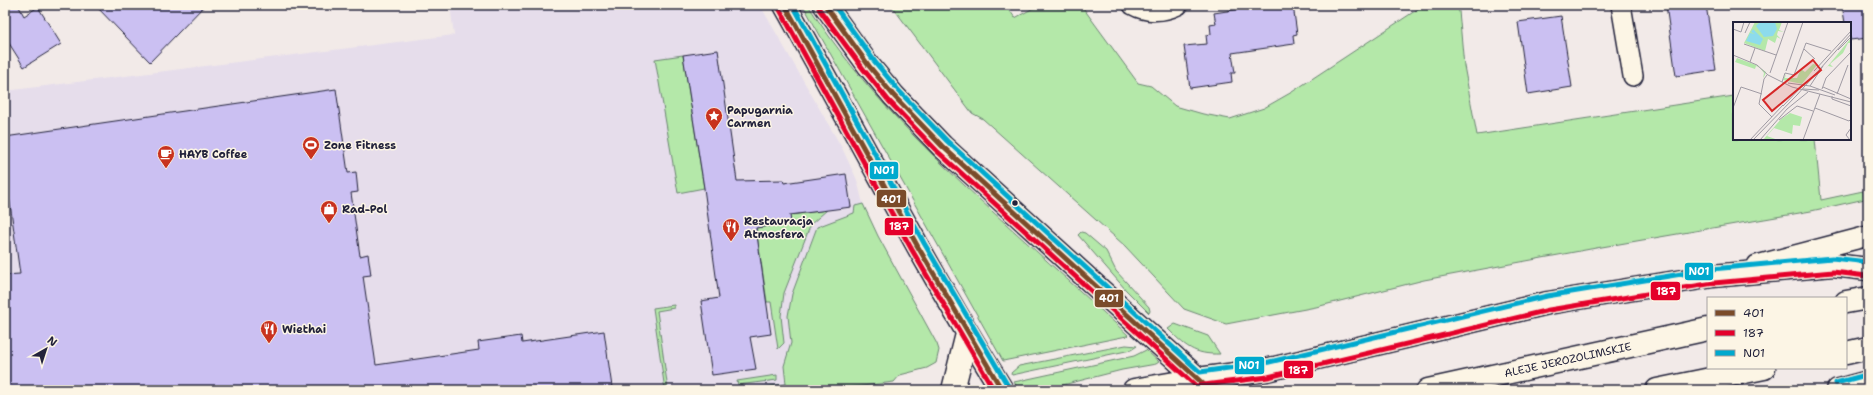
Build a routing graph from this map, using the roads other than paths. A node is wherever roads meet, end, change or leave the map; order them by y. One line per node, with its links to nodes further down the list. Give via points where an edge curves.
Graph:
1 (785, 5): 13 (main road)
2 (825, 5): 18 (main road, via 874,72 942,146)
3 (1133, 5): 4 (street, via 1139,9 1154,10 1169,9)
4 (1178, 5)
5 (1621, 5): 6 (street)
6 (1633, 76)
7 (1868, 236): 9 (street)
8 (1868, 269): 9 (main road, via 1833,265)
9 (1713, 276): 18 (main road, via 1548,303)
10 (1868, 298): 11 (main road)
11 (1847, 302)
12 (1707, 329): 22 (main road, ALEJE JEROZOLIMSKIE)
13 (967, 334): 19 (main road); 20 (main road)
14 (1868, 348): 15 (main road)
15 (1847, 353)
16 (1759, 369): 23 (main road)
17 (1868, 382): 24 (main road)
18 (1204, 384): 21 (main road)
19 (953, 390)
20 (1002, 390)
21 (1134, 390)
22 (1428, 390)
23 (1657, 390)
24 (1838, 390)

